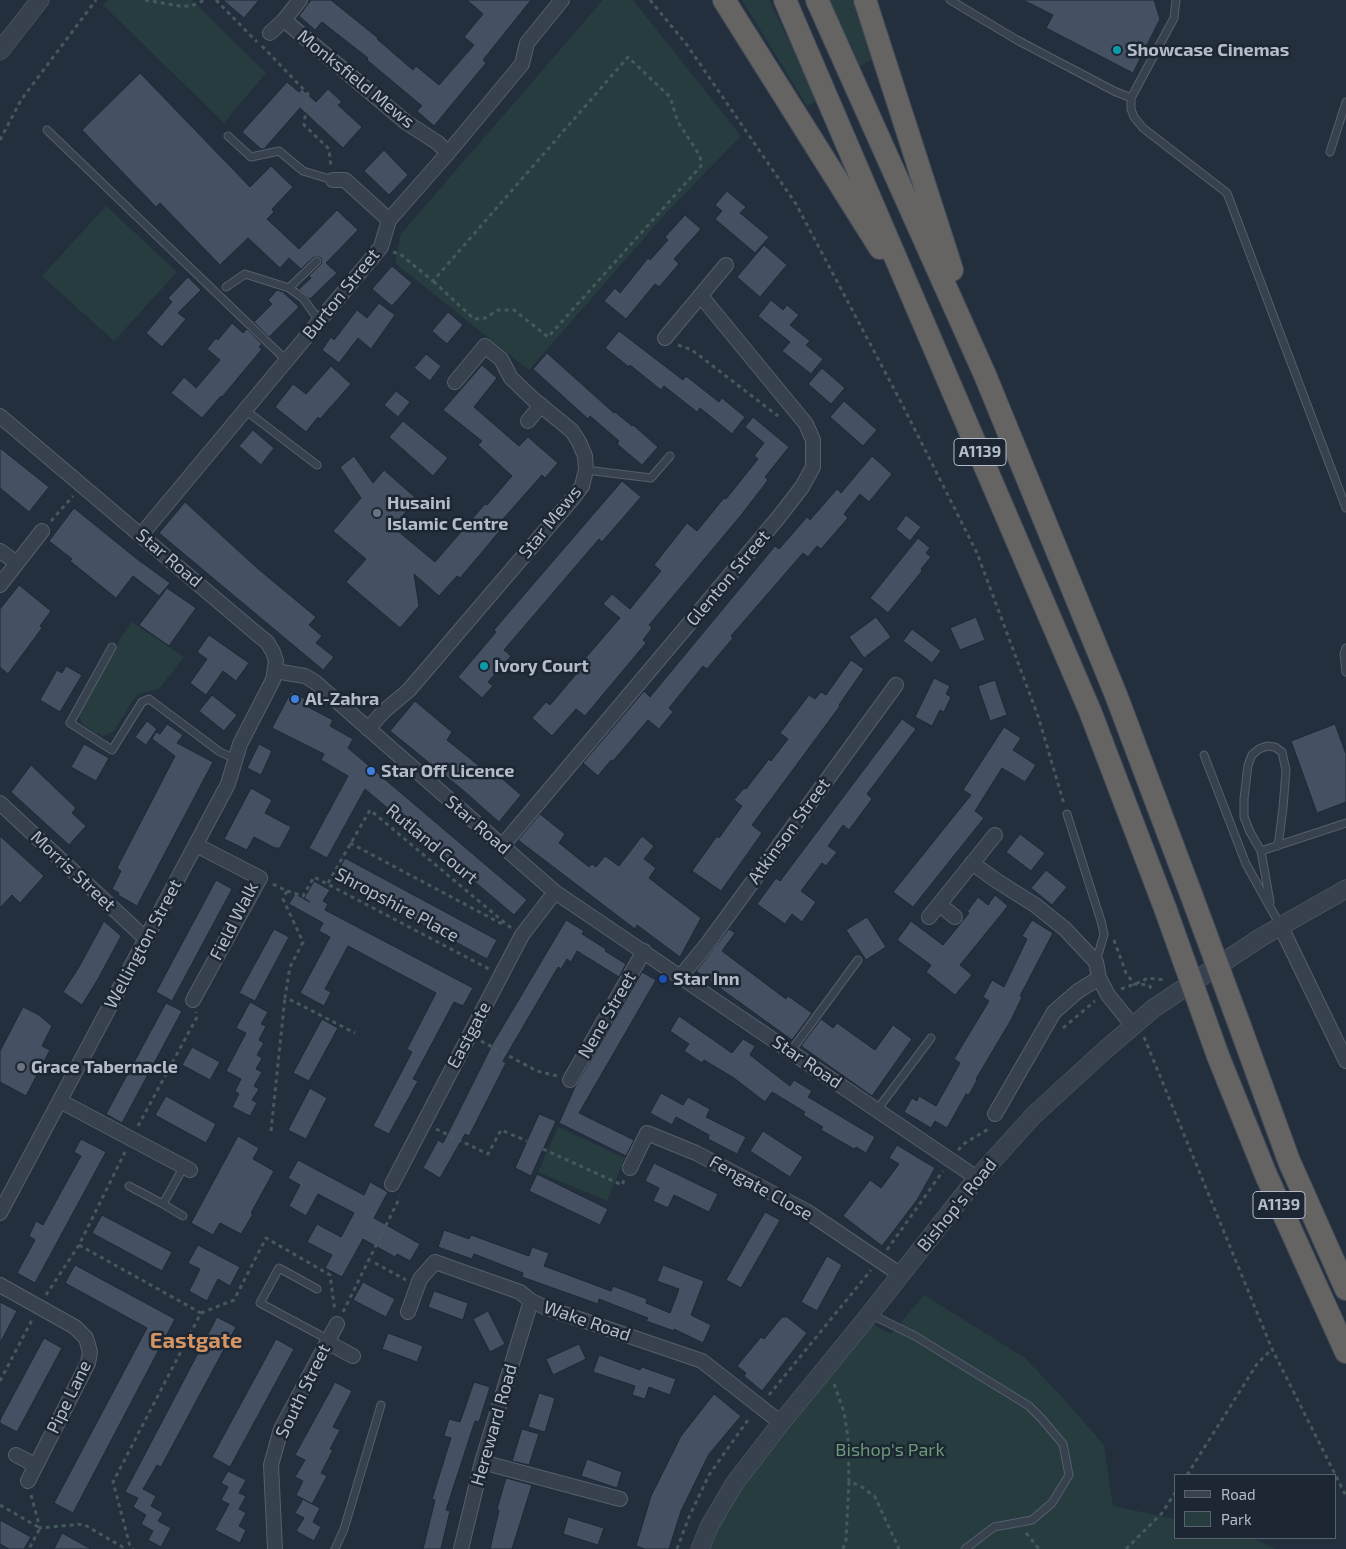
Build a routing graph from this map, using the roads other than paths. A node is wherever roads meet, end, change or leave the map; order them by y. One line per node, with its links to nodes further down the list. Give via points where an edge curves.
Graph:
1 (40, 0): 12 (street)
2 (300, 0): 10 (street, Monksfield Mews)
3 (562, 0): 18 (street, Burton Street, via 527,43 522,64)
4 (724, 0): 26 (highway, A1139)
5 (785, 0): 26 (highway, A1139)
6 (817, 0): 30 (highway, A1139)
7 (865, 0): 30 (highway, A1139)
8 (950, 0): 13 (lane, via 1017,40)
9 (1176, 0): 13 (lane, via 1174,18)
10 (284, 20): 11 (street); 18 (street, Monksfield Mews, via 407,123 438,142)
11 (270, 33)
12 (0, 51)
13 (1131, 98): 39 (lane, via 1134,117 1143,128 1227,194)
14 (1346, 102): 17 (lane)
15 (47, 130): 29 (lane)
16 (228, 136): 19 (lane, via 250,157 279,151 303,170)
17 (1330, 152)
18 (448, 153): 20 (street, Burton Street)
19 (333, 180): 20 (street, via 344,180)
20 (389, 220): 27 (street, Burton Street, via 381,247)
21 (317, 261): 24 (lane)
22 (726, 265): 25 (street)
23 (226, 287): 24 (lane, via 245,274)
24 (289, 288): 27 (lane, via 304,298)
25 (701, 296): 28 (street); 58 (street, Glenton Street, via 806,424 813,440 813,467 778,518)
26 (918, 308): 101 (highway, A1139, bridge, via 1090,711 1266,1176)
27 (319, 321): 29 (street, Burton Street)
28 (665, 338)
29 (286, 360): 33 (street, Burton Street)
30 (986, 376): 94 (highway, A1139, bridge, via 1116,695 1289,1161)
31 (455, 382): 32 (street, Star Mews, via 485,346 501,359 512,378)
32 (541, 405): 35 (street); 38 (street, Star Mews, via 572,431 585,456)
33 (245, 410): 37 (lane); 41 (street, Burton Street)
34 (0, 416): 41 (street, Star Road)
35 (528, 421)
36 (670, 456): 38 (lane, via 651,478)
37 (317, 465)
38 (586, 470): 50 (street, Star Mews, via 582,486 574,497 409,690)
39 (1346, 508)
40 (42, 531): 43 (street)
41 (141, 535): 47 (street, Star Road, via 267,642 276,661)
42 (0, 551): 43 (street)
43 (16, 564): 44 (street)
44 (0, 585)
45 (112, 647): 52 (lane, via 70,723 112,750 142,702 148,699 220,752)
46 (1346, 648): 48 (lane)
47 (275, 671): 50 (street, Star Road, via 305,676 315,682); 52 (street, Wellington Street)
48 (1346, 672)
49 (896, 685): 73 (street, Atkinson Street)
50 (368, 729): 58 (street, Star Road)
51 (1204, 755): 65 (lane, via 1246,864)
52 (236, 759): 57 (street, Wellington Street, via 228,784)
53 (0, 804): 69 (street, Morris Street)
54 (1067, 814): 72 (lane, via 1102,921 1104,934)
55 (1346, 823): 59 (lane)
56 (995, 835): 61 (street)
57 (196, 844): 69 (street, Wellington Street); 75 (street, Field Walk, via 260,878)
58 (502, 846): 63 (street, Star Road)
59 (1278, 846): 60 (lane); 60 (lane, via 1286,770 1282,752 1267,746 1252,755 1244,799 1244,817)
60 (1261, 851): 65 (lane)
61 (972, 863): 64 (street); 72 (street, via 1036,905 1065,929)
62 (1346, 889): 68 (street, Bishop's Road)
63 (555, 892): 70 (street, Star Road); 88 (street, Eastgate, via 522,935 424,1123)
64 (939, 904): 66 (street); 67 (street)
65 (1271, 910): 68 (lane)
66 (955, 916)
67 (929, 917)
68 (1280, 926): 76 (street, Bishop's Road, via 1154,1008); 79 (street)
69 (146, 939): 81 (street, Wellington Street)
70 (644, 951): 73 (street, Star Road); 80 (street, Nene Street)
71 (858, 960): 78 (lane)
72 (1096, 962): 74 (street)
73 (681, 976): 78 (street, Star Road)
74 (1099, 978): 76 (street, via 1108,995); 83 (street, via 1054,1012)
75 (193, 1000)
76 (1138, 1030): 86 (street, Bishop's Road, via 1051,1099)
77 (931, 1038): 82 (lane)
78 (791, 1051): 82 (street, Star Road)
79 (1346, 1061)
80 (570, 1080)
81 (60, 1101): 85 (street); 90 (street, Wellington Street)
82 (877, 1110): 86 (street, Star Road)
83 (995, 1114)
84 (630, 1168): 92 (street, Fengate Close, via 647,1133 696,1153 806,1211)
85 (186, 1169): 89 (lane)
86 (976, 1178): 92 (street, Bishop's Road)
87 (130, 1186): 89 (lane)
88 (398, 1187)
89 (163, 1204): 91 (lane)
90 (0, 1214)
91 (183, 1216)
92 (901, 1275): 98 (street, Bishop's Road)
93 (0, 1285): 107 (street, Pipe Lane, via 81,1332 89,1345 88,1363)
94 (1346, 1288)
95 (316, 1289): 100 (lane, via 279,1268 260,1303)
96 (531, 1301): 97 (street, Wake Road, via 520,1292 435,1262 420,1279); 104 (street, Wake Road, via 702,1361); 106 (street, Hereward Road)
97 (408, 1312)
98 (870, 1314): 104 (street, Bishop's Road); 114 (lane, via 915,1336 1029,1406 1063,1444 1069,1475 1052,1502 1032,1520 994,1527)
99 (337, 1324): 100 (street, South Street)
100 (328, 1341): 102 (street); 110 (street, South Street, via 281,1429 271,1465)
101 (1346, 1352)
102 (353, 1356)
103 (381, 1405): 111 (lane)
104 (781, 1423): 113 (street, Bishop's Road, via 734,1484)
105 (16, 1455): 107 (street)
106 (482, 1462): 109 (street); 112 (street, Hereward Road)
107 (35, 1465): 108 (street, Pipe Lane)
108 (28, 1481)
109 (620, 1499)
110 (275, 1549)
111 (335, 1549)
112 (461, 1549)
113 (700, 1549)
114 (965, 1549)

